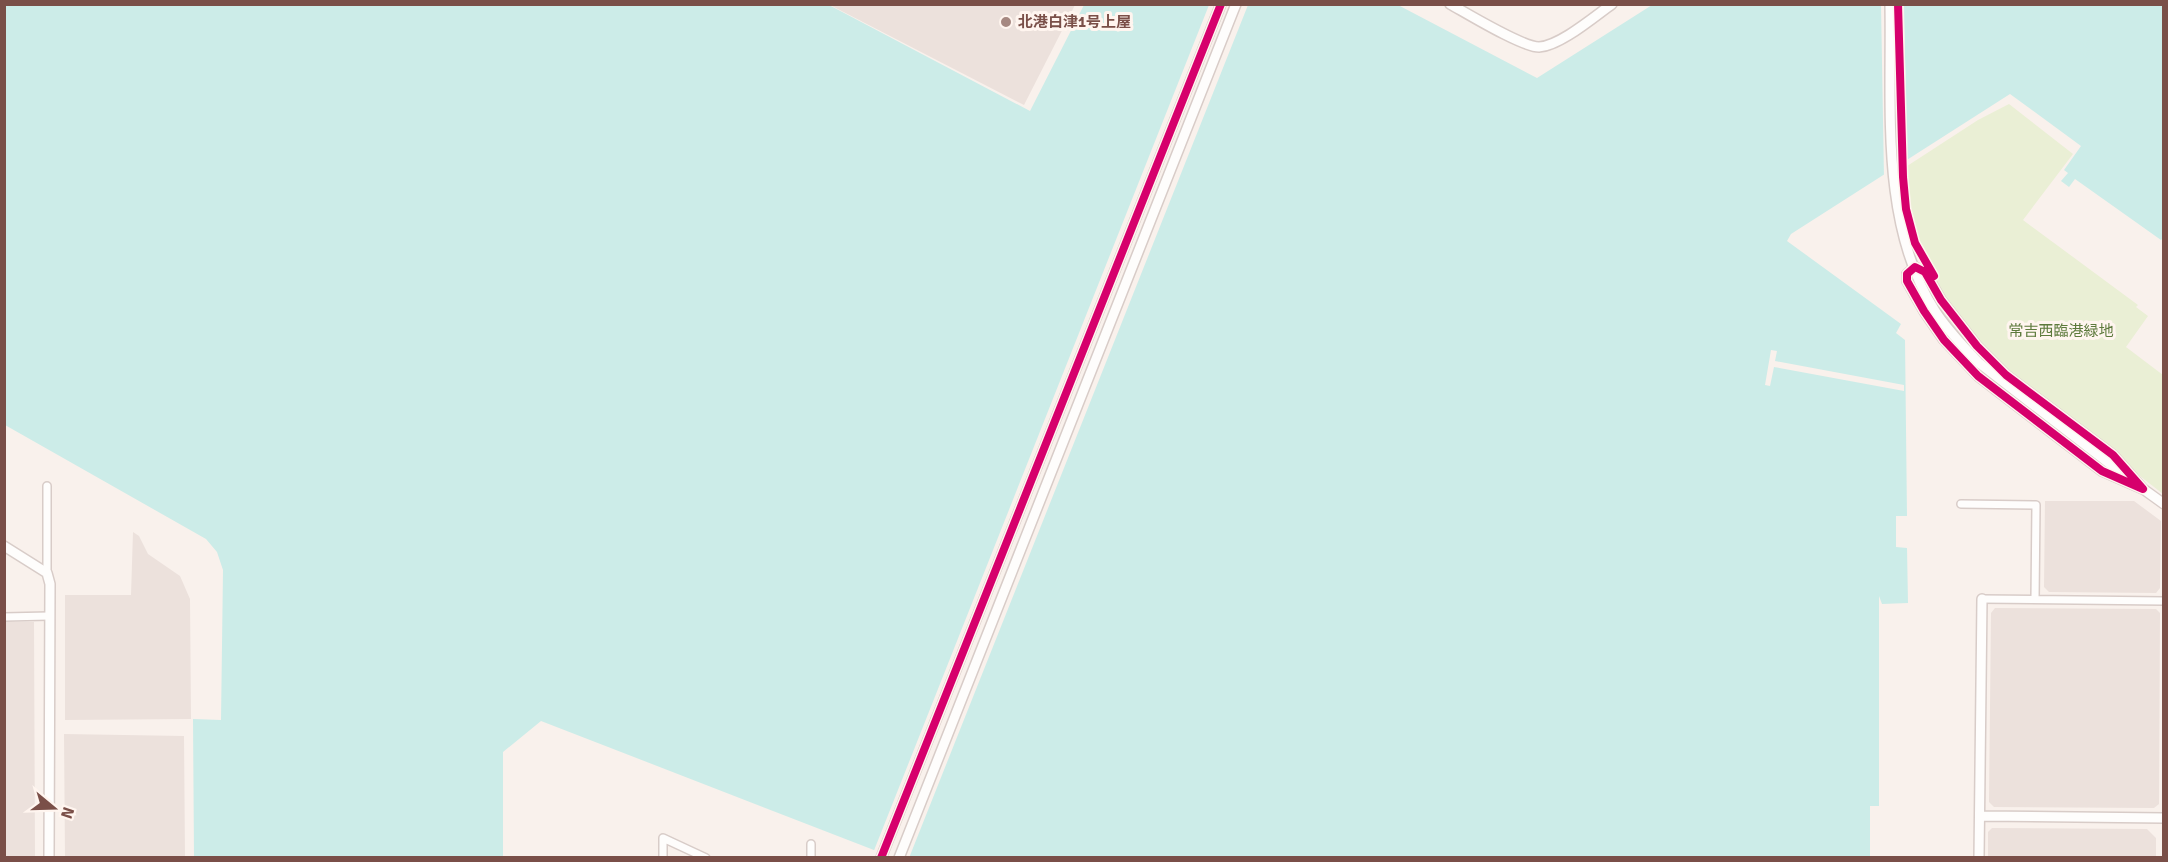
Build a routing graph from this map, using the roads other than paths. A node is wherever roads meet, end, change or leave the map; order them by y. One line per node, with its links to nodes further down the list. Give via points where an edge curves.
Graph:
1 (1221, 4): 24 (street)
2 (1236, 4): 25 (street)
3 (1450, 4): 4 (street, via 1539,47 1557,41)
4 (1612, 4)
5 (1890, 4): 7 (street, bridge, via 1893,164 1900,222 1918,276 1935,311 1979,363)
6 (47, 486): 11 (street)
7 (2143, 489): 7 (street, via 2102,471 1978,376 1944,340 1924,311 1907,281 1909,271 1915,267 1922,269 1954,318 2006,375 2113,455); 9 (street)
8 (1961, 504): 13 (street, via 2036,505)
9 (2163, 504)
10 (4, 546): 11 (street)
11 (46, 573): 15 (street, via 50,584)
12 (1982, 599): 13 (street); 17 (street)
13 (2035, 599): 14 (street)
14 (2163, 601)
15 (49, 616): 16 (street); 20 (street)
16 (4, 617)
17 (1980, 816): 18 (street); 26 (street)
18 (2163, 818)
19 (811, 844): 23 (street)
20 (49, 858)
21 (663, 858): 22 (street, via 663,838)
22 (706, 858)
23 (811, 858)
24 (881, 858)
25 (899, 858)
26 (1979, 858)

